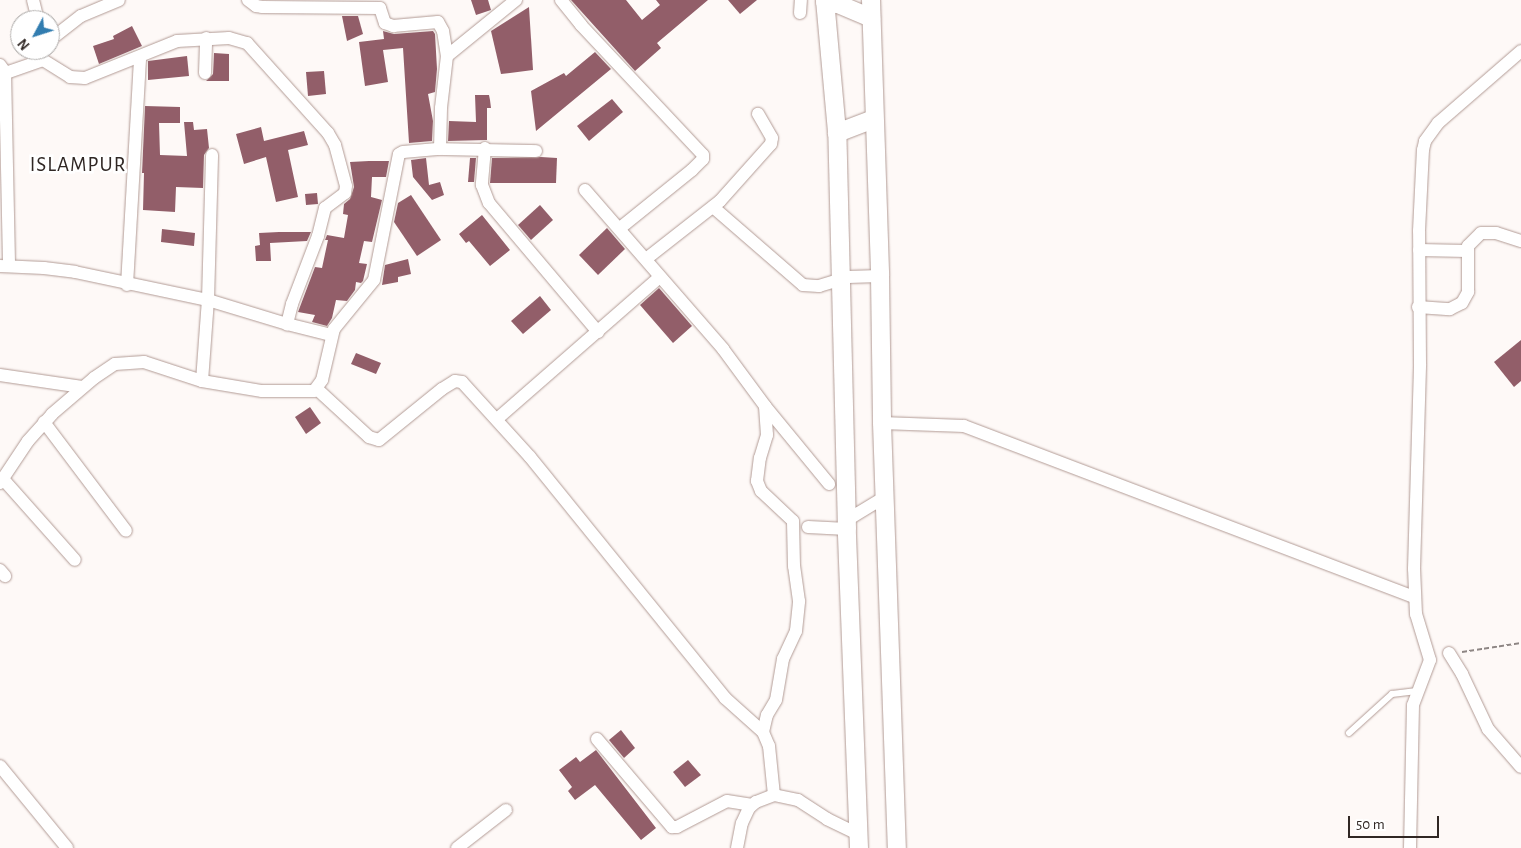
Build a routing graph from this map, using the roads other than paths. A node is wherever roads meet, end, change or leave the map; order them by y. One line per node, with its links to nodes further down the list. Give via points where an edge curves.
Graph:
1 (120, 0): 8 (street, via 81,16)
2 (248, 0): 11 (street, via 256,6 377,8 382,10 385,23 393,26 438,22 443,31)
3 (516, 0): 11 (street)
4 (561, 0): 26 (street, via 581,26 703,158)
5 (871, 0): 7 (street)
6 (825, 1): 7 (street); 19 (street)
7 (871, 18): 18 (street)
8 (60, 32)
9 (206, 38): 12 (street, via 177,41); 16 (street); 38 (street, via 229,38 247,43 314,115 335,145 346,190 325,208)
10 (1521, 51): 28 (street, via 1438,123 1425,141)
11 (447, 56): 21 (street)
12 (140, 57): 14 (street, via 95,76 77,78 63,74); 35 (street)
13 (30, 60): 15 (street)
14 (49, 60)
15 (2, 70): 31 (street)
16 (205, 73)
17 (758, 114): 25 (street, via 772,143 738,184)
18 (873, 119): 19 (street); 32 (street)
19 (837, 132): 34 (street)
20 (485, 148): 21 (street); 22 (street); 39 (street, via 482,185 489,203)
21 (440, 149): 40 (street, via 399,154 374,280)
22 (536, 151)
23 (212, 155): 36 (street)
24 (585, 190): 26 (street)
25 (713, 207): 30 (street); 34 (street, via 803,285 819,286)
26 (620, 228): 30 (street)
27 (1521, 241): 29 (street, via 1496,233 1481,233 1470,242)
28 (1419, 250): 29 (street); 37 (street)
29 (1467, 251): 37 (street, via 1468,287 1462,303 1450,308)
30 (646, 259): 33 (street)
31 (5, 266): 35 (street, via 67,271)
32 (880, 276): 34 (street); 48 (street)
33 (660, 277): 39 (street); 45 (street, via 723,349)
34 (841, 278): 53 (street)
35 (127, 284): 36 (street)
36 (208, 300): 38 (street); 42 (street)
37 (1418, 307): 58 (street)
38 (286, 324): 40 (street)
39 (598, 332): 46 (street)
40 (331, 335): 44 (street, via 322,380)
41 (0, 375): 43 (street)
42 (202, 381): 43 (street, via 162,366 136,362 110,367); 44 (street, via 262,391)
43 (82, 387): 47 (street)
44 (317, 389): 46 (street, via 369,437 378,440 457,380)
45 (765, 406): 50 (street); 52 (street, via 767,435 757,481 761,490)
46 (497, 419): 61 (street, via 725,698)
47 (44, 422): 49 (street); 55 (street)
48 (882, 423): 51 (street); 58 (street, via 964,426)
49 (2, 481): 57 (street)
50 (830, 484)
51 (885, 497): 53 (street); 73 (street)
52 (793, 521): 54 (street); 56 (street)
53 (847, 525): 54 (street); 69 (street)
54 (808, 527): 56 (street)
55 (126, 531)
56 (794, 537): 61 (street, via 799,602 796,631 783,659 776,700 767,715)
57 (75, 560)
58 (1416, 597): 60 (street, via 1418,625 1430,654)
59 (1448, 653): 65 (street, via 1462,674 1484,724)
60 (1418, 691): 62 (lane, via 1392,694); 74 (street, via 1412,713)
61 (763, 732): 66 (street, via 769,746)
62 (1350, 733)
63 (597, 739): 67 (street, via 672,827 727,801)
64 (0, 766): 70 (street)
65 (1521, 767)
66 (774, 795): 67 (street); 69 (street, via 798,800)
67 (751, 805): 72 (street, via 744,817)
68 (506, 810): 71 (street)
69 (858, 841)
70 (67, 848)
71 (457, 848)
72 (736, 848)
73 (897, 848)
74 (1410, 848)

